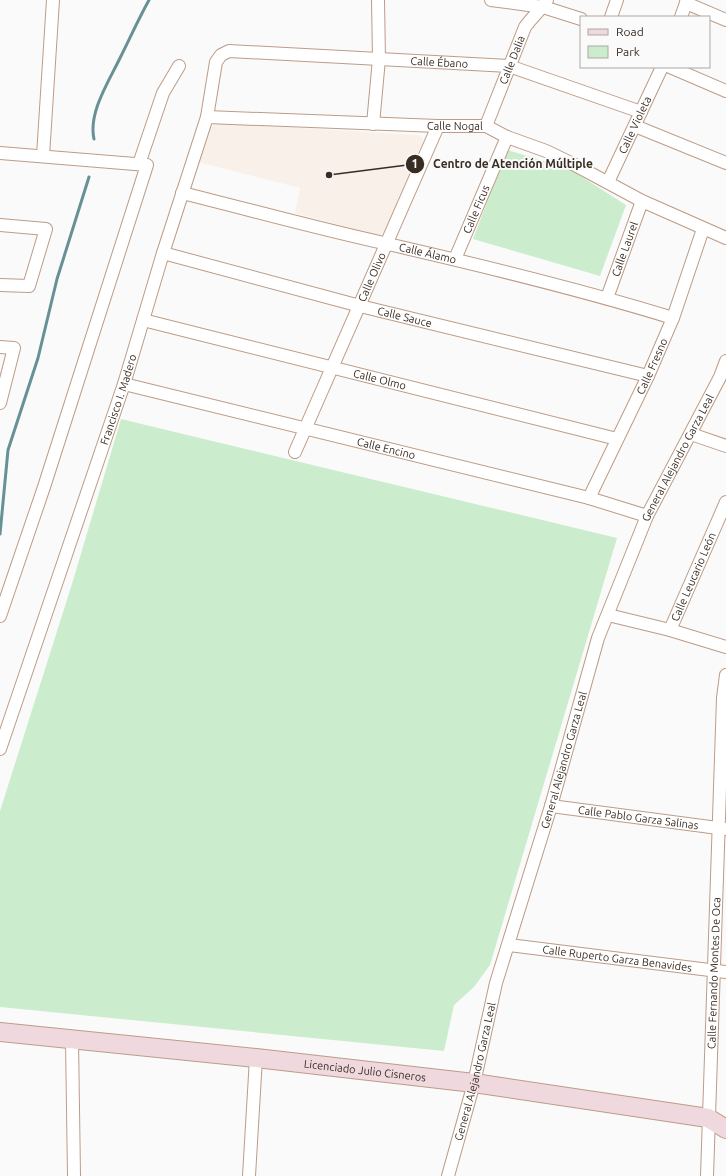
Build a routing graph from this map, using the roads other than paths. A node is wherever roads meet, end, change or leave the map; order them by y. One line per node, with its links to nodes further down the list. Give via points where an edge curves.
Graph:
1 (53, 0): 26 (street)
2 (378, 0): 12 (street)
3 (491, 0): 6 (street)
4 (617, 0): 7 (street)
5 (687, 1): 8 (street); 10 (street)
6 (545, 4): 9 (street); 14 (street, Calle Dalia, via 525,27)
7 (611, 16)
8 (681, 16)
9 (580, 19)
10 (726, 20)
11 (229, 51): 12 (street, Calle Ébano); 19 (street, Francisco I. Madero, via 221,55 216,62)
12 (379, 59): 14 (street, Calle Ébano); 20 (street)
13 (179, 66): 28 (street, via 163,93)
14 (509, 66): 18 (street, Calle Ébano); 22 (street, Calle Dalia)
15 (662, 68): 18 (street, Calle Violeta)
16 (672, 68): 17 (street)
17 (726, 91)
18 (641, 112): 23 (street, Calle Violeta)
19 (207, 117): 20 (street, Calle Nogal); 30 (street, Francisco I. Madero)
20 (373, 124): 21 (street, Calle Nogal)
21 (438, 126): 22 (street, Calle Nogal); 35 (street, Calle Olivo)
22 (486, 126): 24 (street, Calle Nogal)
23 (635, 126): 27 (street); 29 (street, Calle Violeta)
24 (507, 137): 29 (street, Calle Nogal, via 546,151); 37 (street, Calle Ficus)
25 (0, 153): 26 (street)
26 (43, 156): 28 (street)
27 (726, 163)
28 (139, 164): 59 (street, via 147,165 44,488)
29 (608, 182): 31 (street, Calle Nogal)
30 (182, 193): 35 (street, Calle Álamo); 36 (street, Francisco I. Madero)
31 (642, 201): 33 (street, Calle Nogal); 39 (street, Calle Laurel)
32 (0, 225): 38 (street, via 46,228 29,286)
33 (703, 229): 34 (street, Calle Nogal); 41 (street, Calle Fresno)
34 (726, 238)
35 (387, 244): 37 (street, Calle Álamo); 40 (street, Calle Olivo)
36 (163, 253): 40 (street, Calle Sauce); 42 (street, Francisco I. Madero)
37 (454, 258): 39 (street, Calle Álamo)
38 (0, 285)
39 (607, 298): 41 (street, Calle Álamo)
40 (360, 306): 45 (street, Calle Olivo); 46 (street, Calle Sauce)
41 (673, 318): 46 (street, Calle Fresno)
42 (143, 320): 45 (street, Calle Olmo); 48 (street, Francisco I. Madero)
43 (0, 347): 49 (street, via 14,348)
44 (726, 361): 47 (street, General Alejandro Garza Leal)
45 (333, 368): 50 (street, Calle Olivo); 52 (street, Calle Olmo)
46 (648, 376): 52 (street, Calle Fresno)
47 (723, 378): 51 (street, General Alejandro Garza Leal)
48 (124, 384): 50 (street, Calle Encino); 63 (street, Francisco I. Madero)
49 (0, 403)
50 (305, 428): 54 (street, Calle Olivo); 55 (street, Calle Encino)
51 (691, 434): 53 (street); 57 (street, General Alejandro Garza Leal)
52 (617, 439): 55 (street, Calle Fresno)
53 (726, 446)
54 (295, 452)
55 (589, 498): 57 (street, Calle Encino)
56 (726, 502): 60 (street, Calle Leucario León)
57 (647, 516): 58 (street, General Alejandro Garza Leal)
58 (608, 615): 60 (street); 64 (street, General Alejandro Garza Leal, via 598,638)
59 (0, 616)
60 (670, 630): 61 (street)
61 (726, 648)
62 (726, 675): 65 (street, Calle Fernando Montes De Oca, via 723,698)
63 (0, 749)
64 (551, 806): 65 (street, Calle Pablo Garza Salinas); 66 (street, General Alejandro Garza Leal)
65 (722, 828): 67 (street, Calle Fernando Montes De Oca)
66 (509, 945): 67 (street, Calle Ruperto Garza Benavides); 72 (street, General Alejandro Garza Leal, via 496,984)
67 (713, 971): 68 (street, Calle Ruperto Garza Benavides); 73 (street, Calle Fernando Montes De Oca)
68 (726, 972)
69 (0, 1032): 70 (street, Licenciado Julio Cisneros)
70 (72, 1040): 71 (street, Licenciado Julio Cisneros); 76 (street)
71 (256, 1058): 72 (street, Licenciado Julio Cisneros); 77 (street)
72 (474, 1083): 73 (street, Licenciado Julio Cisneros); 78 (street, General Alejandro Garza Leal)
73 (708, 1118): 74 (street); 75 (street, Licenciado Julio Cisneros); 79 (street, Calle Fernando Montes De Oca)
74 (726, 1120)
75 (726, 1129)
76 (74, 1176)
77 (249, 1176)
78 (448, 1176)
79 (707, 1176)

